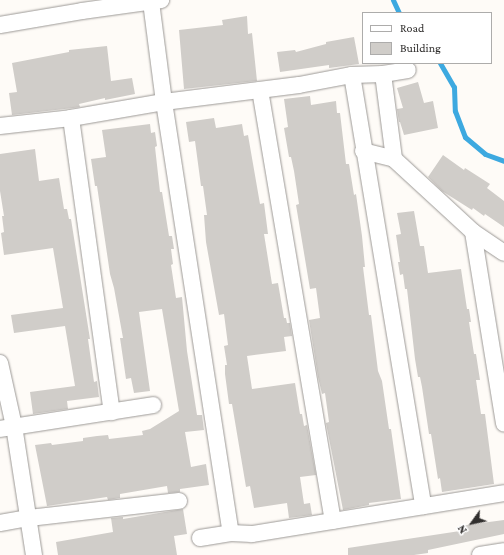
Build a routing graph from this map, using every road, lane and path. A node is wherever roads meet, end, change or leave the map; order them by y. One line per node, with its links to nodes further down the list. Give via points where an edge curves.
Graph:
1 (157, 1): 2 (street); 8 (street)
2 (82, 5): 3 (street)
3 (0, 25)
4 (408, 70): 5 (street)
5 (383, 74): 6 (street); 12 (street)
6 (352, 75): 7 (street); 11 (street)
7 (260, 90): 8 (street); 24 (street)
8 (164, 102): 9 (street); 26 (street)
9 (71, 118): 10 (street); 17 (street)
10 (0, 126)
11 (363, 151): 12 (street); 22 (street)
12 (394, 159): 13 (street)
13 (473, 232): 14 (street); 18 (street)
14 (504, 254)
15 (0, 363): 19 (street)
16 (153, 405): 17 (street)
17 (112, 412): 19 (street)
18 (504, 424)
19 (7, 427): 23 (street)
20 (504, 493): 22 (street)
21 (179, 501): 23 (street)
22 (423, 506): 24 (street)
23 (29, 518): 25 (street); 29 (street)
24 (333, 521): 26 (street, via 252,534)
25 (0, 523)
26 (231, 532): 27 (street)
27 (200, 538)
28 (504, 551): 30 (street)
29 (34, 555)
30 (480, 555)

